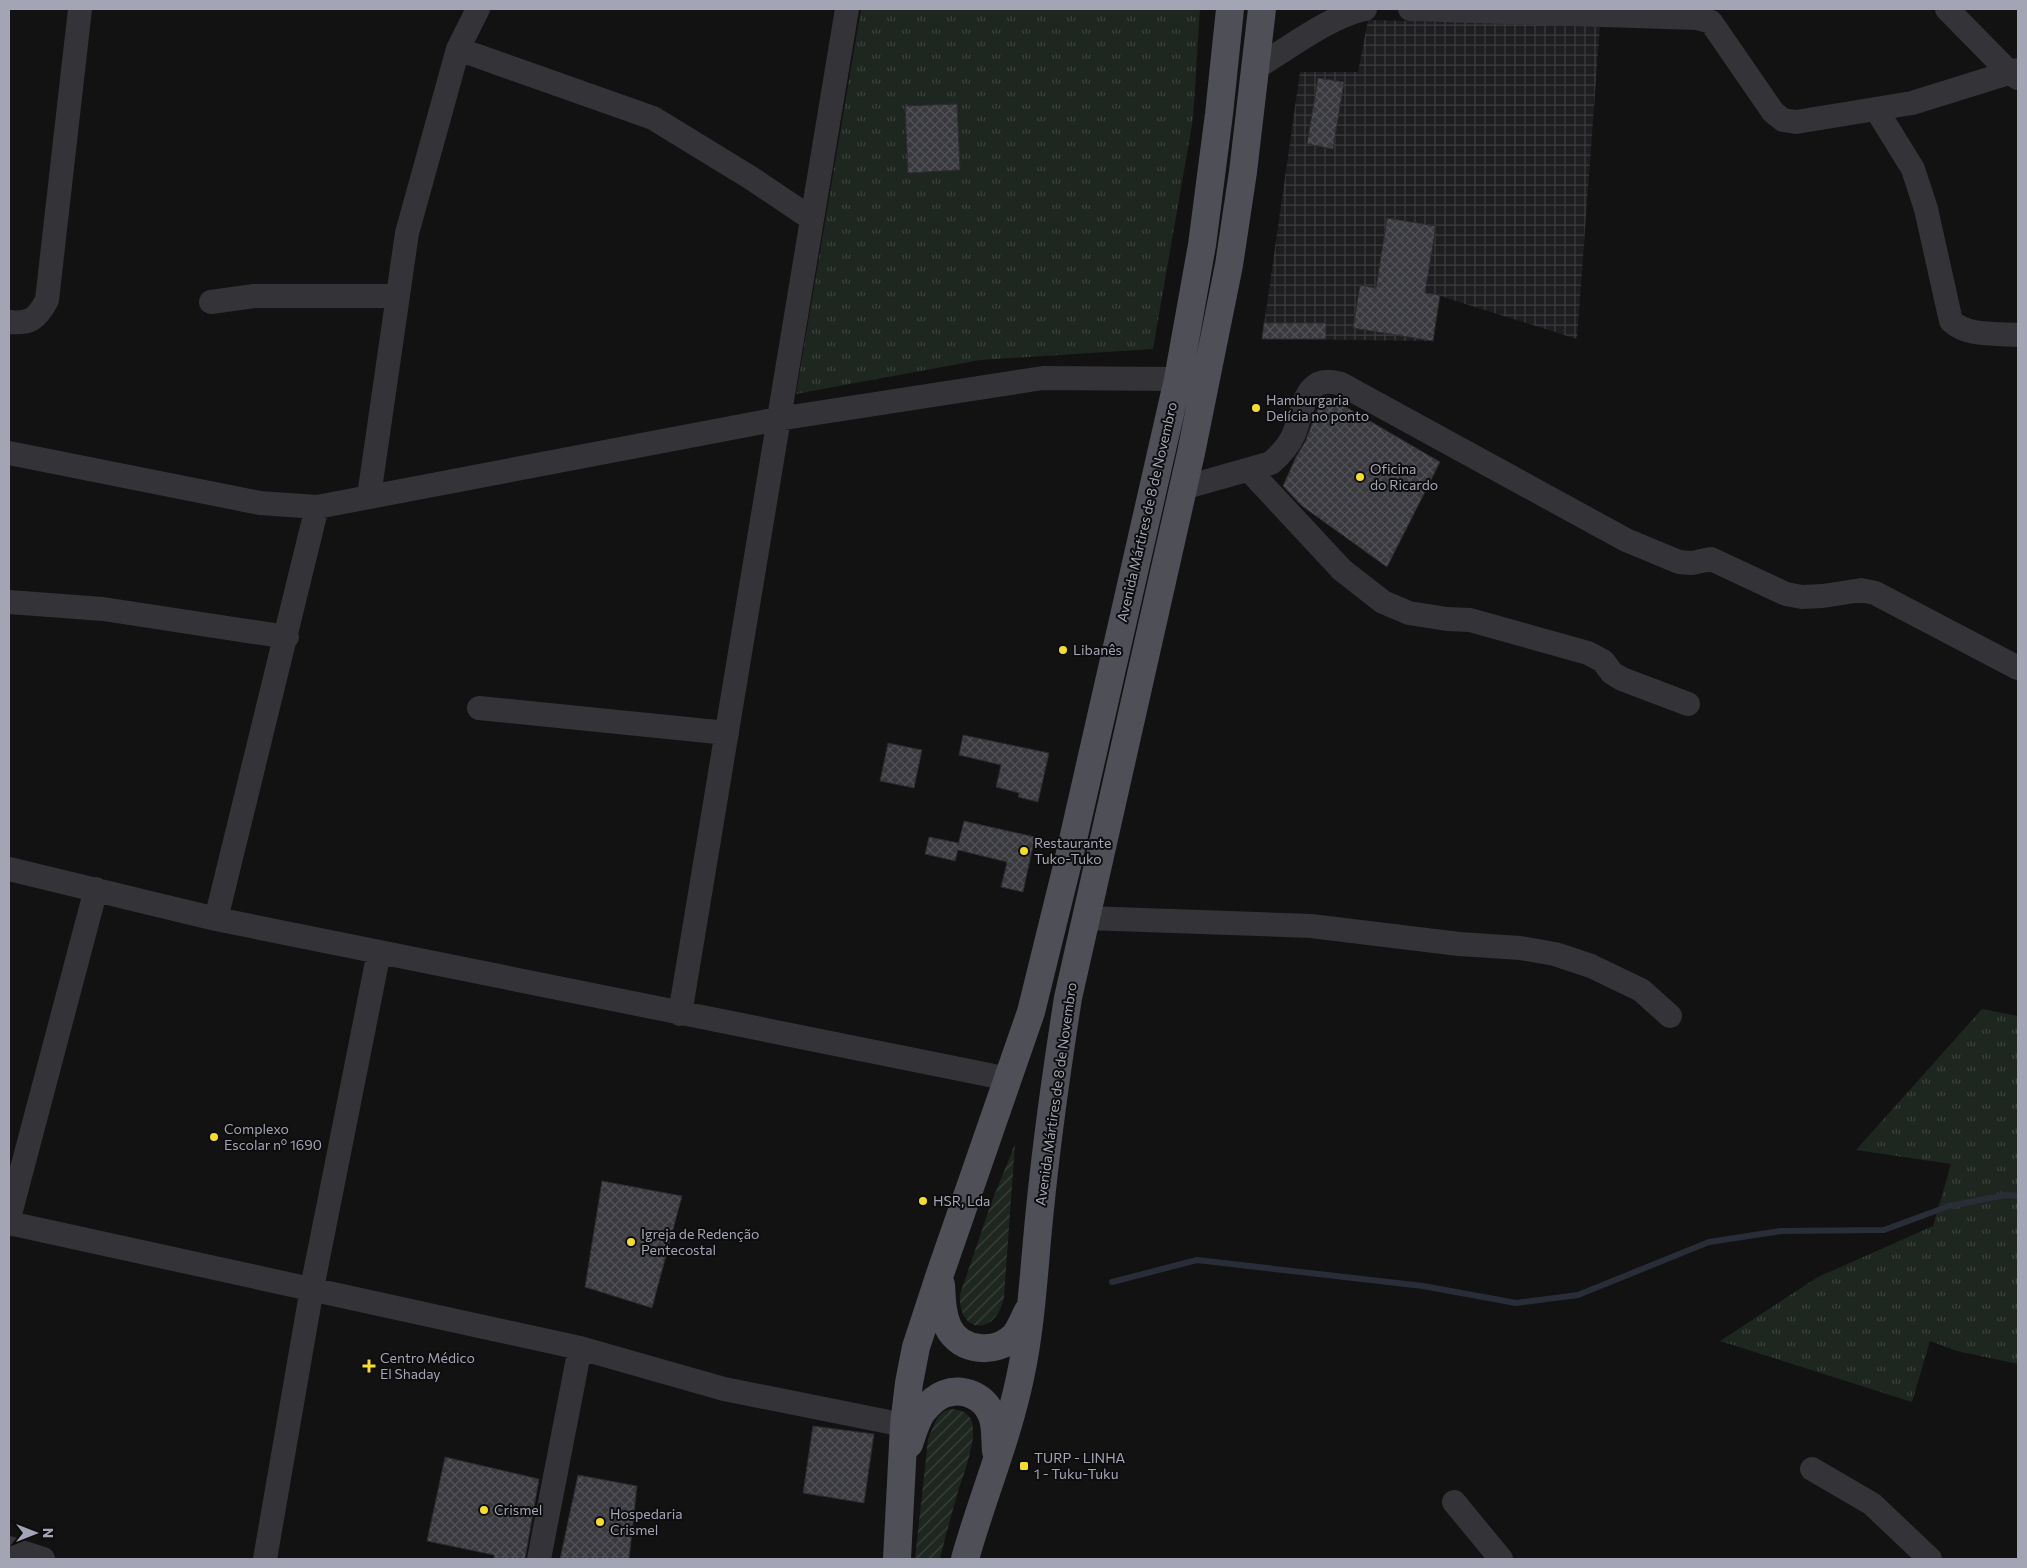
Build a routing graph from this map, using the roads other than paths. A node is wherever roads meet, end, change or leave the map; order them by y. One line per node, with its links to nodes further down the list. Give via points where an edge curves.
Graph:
1 (80, 9): 16 (street, via 47,300 32,320)
2 (478, 9): 9 (street)
3 (847, 9): 13 (street)
4 (1230, 9): 18 (main road, Avenida Mártires de 8 de Novembro, via 1202,245)
5 (1262, 9): 10 (main road, Avenida Mártires de 8 de Novembro)
6 (1365, 9): 10 (street, via 1325,26)
7 (1410, 9): 12 (street, via 1697,18 1711,22 1773,112 1783,120 1796,122)
8 (1947, 9): 11 (street)
9 (458, 49): 13 (street, via 653,118); 14 (street, via 407,233)
10 (1256, 68): 22 (main road, Avenida Mártires de 8 de Novembro, via 1230,265)
11 (2015, 74): 12 (street, via 1912,103)
12 (1876, 109): 17 (street, via 1913,169 1926,209 1951,321 1968,331)
13 (812, 219): 19 (street)
14 (398, 296): 15 (street, via 254,296); 23 (street)
15 (211, 302)
16 (9, 322)
17 (2018, 335)
18 (1178, 379): 19 (street, via 1043,378); 38 (main road, Avenida Mártires de 8 de Novembro, via 1056,912 1031,1012)
19 (778, 419): 23 (street); 30 (street)
20 (9, 453): 24 (street, via 260,503)
21 (1250, 471): 22 (street); 27 (street, via 1271,463 1282,453 1293,437 1307,396 1316,384 1328,380 1341,384 1626,540 1679,562 1711,559 1786,594 1802,597 1861,590 1876,593); 28 (street, via 1342,570 1383,602 1408,613 1470,620 1588,653 1622,679)
22 (1182, 488): 33 (main road, Avenida Mártires de 8 de Novembro)
23 (369, 496): 24 (street)
24 (317, 507): 26 (street)
25 (9, 602): 26 (street, via 102,609)
26 (287, 637): 34 (street)
27 (2018, 668)
28 (1688, 704)
29 (479, 708): 30 (street)
30 (727, 733): 36 (street)
31 (9, 869): 32 (street)
32 (96, 889): 34 (street); 39 (street)
33 (1086, 918): 37 (street, via 1311,926 1520,948 1555,954 1591,966 1641,990); 43 (main road, Avenida Mártires de 8 de Novembro, via 1068,998 1055,1081)
34 (216, 919): 35 (street)
35 (380, 952): 36 (street); 42 (street)
36 (680, 1014): 38 (street)
37 (1670, 1016)
38 (1009, 1079): 41 (main road, Avenida Mártires de 8 de Novembro)
39 (9, 1218)
40 (9, 1222): 42 (street)
41 (941, 1270): 43 (main road, via 942,1311 949,1329 959,1340 972,1346 984,1349 999,1346 1015,1335); 45 (main road, Avenida Mártires de 8 de Novembro, via 916,1347)
42 (312, 1288): 44 (street); 52 (street)
43 (1031, 1304): 47 (main road, Avenida Mártires de 8 de Novembro, via 1020,1378)
44 (580, 1348): 45 (street, via 724,1389); 53 (street)
45 (904, 1425): 46 (main road, Avenida Mártires de 8 de Novembro)
46 (902, 1460): 47 (main road, via 921,1413 943,1394 958,1391 983,1401 992,1416); 54 (main road, Avenida Mártires de 8 de Novembro)
47 (997, 1465): 55 (main road, Avenida Mártires de 8 de Novembro)
48 (1812, 1469): 57 (street, via 1872,1504)
49 (1454, 1502): 56 (street)
50 (9, 1548): 51 (street)
51 (43, 1559)
52 (265, 1559)
53 (539, 1559)
54 (897, 1559)
55 (965, 1559)
56 (1501, 1559)
57 (1930, 1559)

